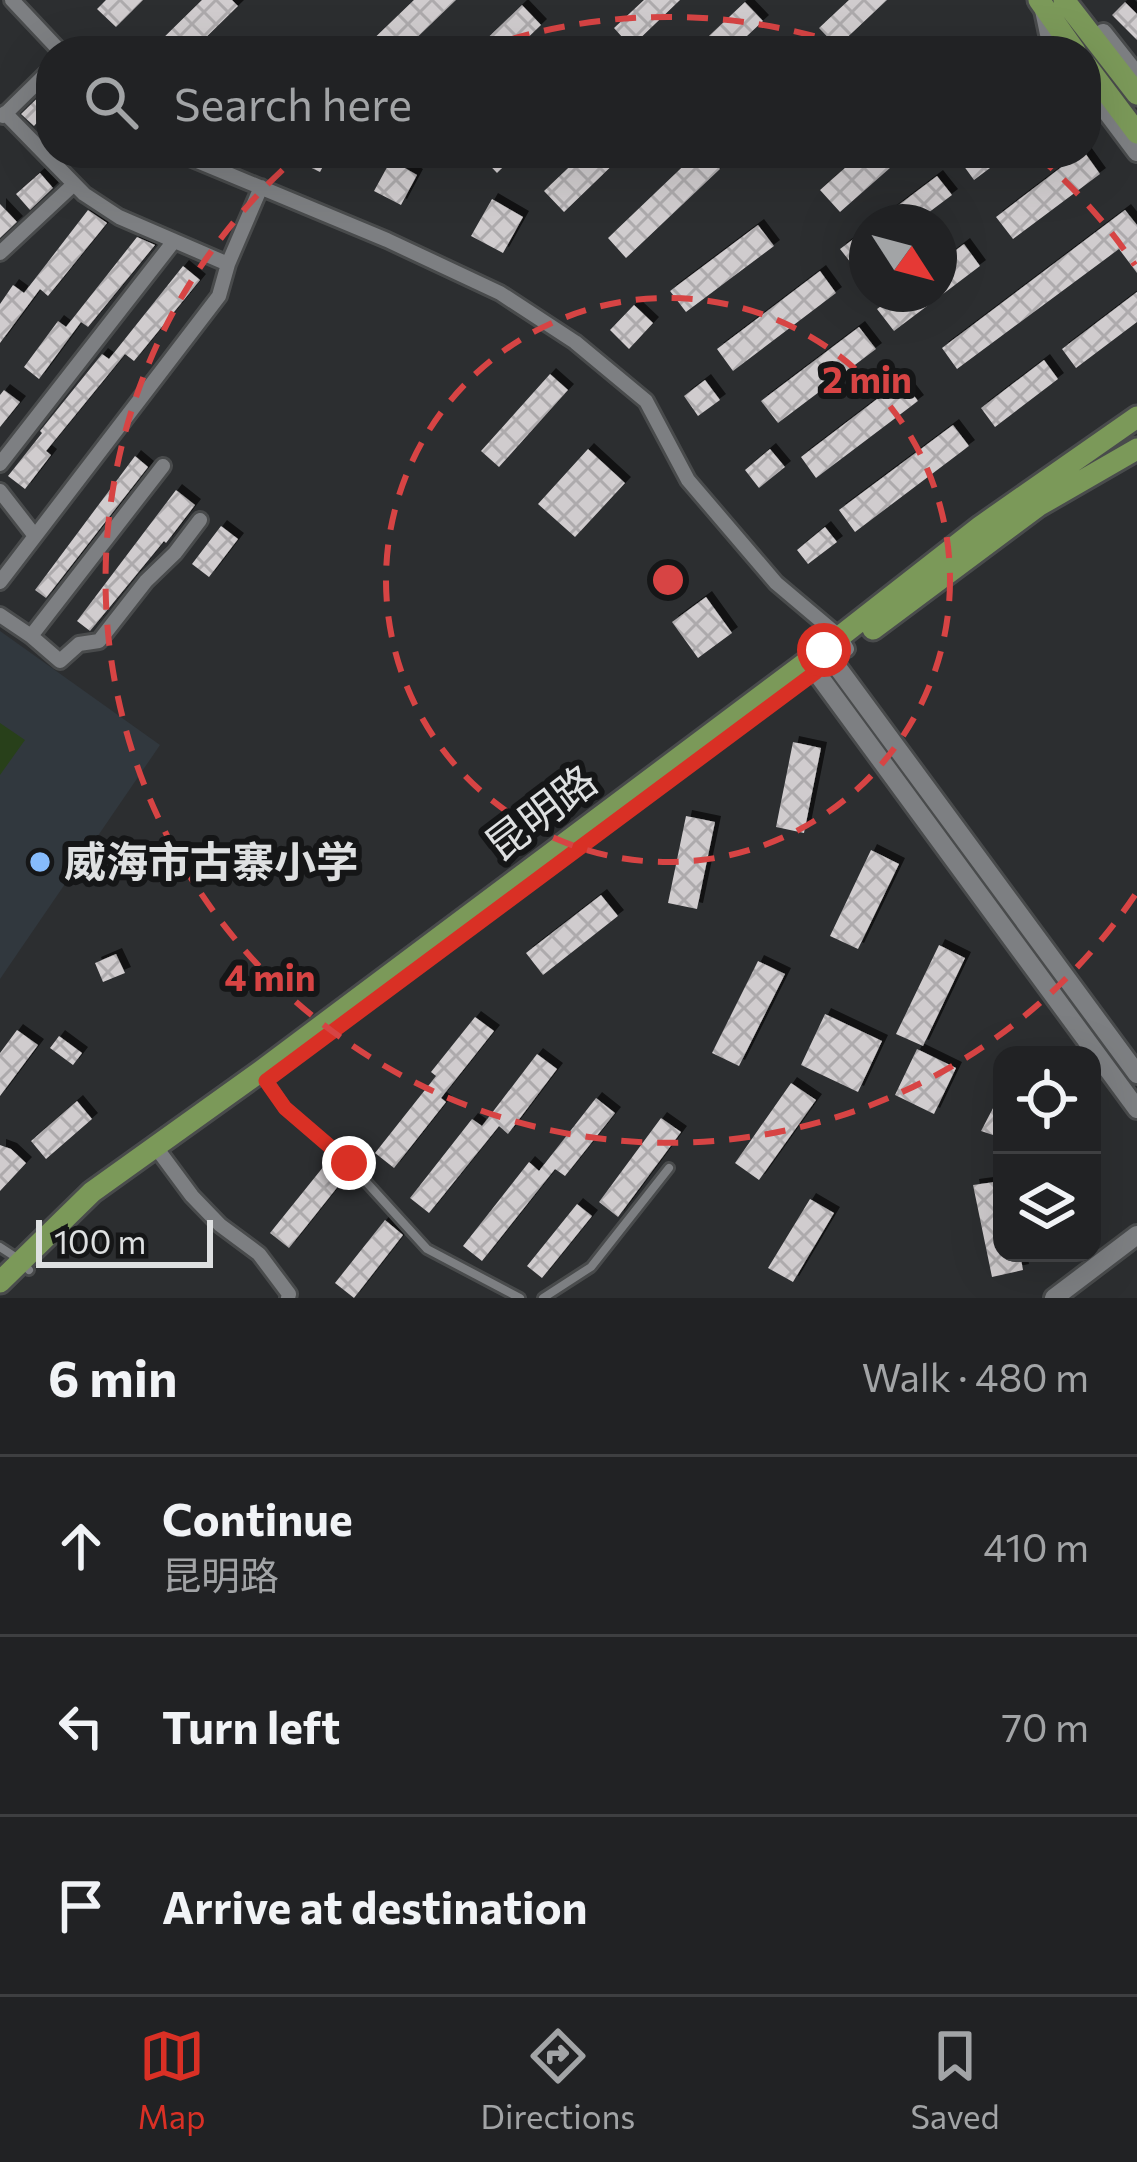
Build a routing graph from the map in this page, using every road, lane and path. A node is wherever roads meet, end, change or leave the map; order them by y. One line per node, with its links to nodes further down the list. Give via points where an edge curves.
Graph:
1 (12, 0): 3 (street)
2 (1053, 2): 4 (main road); 5 (main road); 6 (main road); 8 (main road, via 1089,16)
3 (46, 36)
4 (1050, 36)
5 (1068, 36)
6 (1084, 36)
7 (1101, 55): 11 (main road)
8 (1137, 76)
9 (36, 84): 13 (street)
10 (1101, 85): 14 (main road)
11 (1137, 94)
12 (1101, 104): 16 (main road)
13 (3, 116): 15 (street)
14 (1137, 134)
15 (36, 148)
16 (1137, 152)
17 (57, 168): 19 (street)
18 (215, 168): 20 (street)
19 (74, 184): 21 (street, via 119,217); 22 (street)
20 (261, 187): 23 (street); 34 (street, via 500,293 575,342 646,401 688,480)
21 (174, 241): 23 (street); 26 (street)
22 (0, 253)
23 (228, 264): 30 (street, via 219,296)
24 (1137, 417): 34 (main road, 昆明路, via 981,526)
25 (1137, 449): 34 (main road, 昆明路, via 1038,506)
26 (0, 464)
27 (163, 466): 33 (street)
28 (0, 491): 30 (street)
29 (200, 520): 33 (street, via 99,640 60,661)
30 (35, 536): 31 (street)
31 (0, 582)
32 (0, 615): 33 (street)
33 (31, 636)
34 (828, 655): 35 (main road); 36 (main road, 昆明路); 37 (main road)
35 (1137, 1074)
36 (264, 1076): 38 (main road, 昆明路); 46 (lane, via 285,1108 349,1163 427,1250)
37 (1137, 1109)
38 (158, 1151): 42 (main road, 昆明路); 45 (street, via 220,1226 259,1254)
39 (669, 1168): 47 (lane, via 591,1267)
40 (1137, 1235): 48 (main road)
41 (0, 1247): 42 (lane)
42 (24, 1265): 43 (main road, 昆明路); 44 (main road, 昆明路)
43 (0, 1282)
44 (4, 1298)
45 (287, 1298)
46 (520, 1298)
47 (543, 1298)
48 (1054, 1298)

